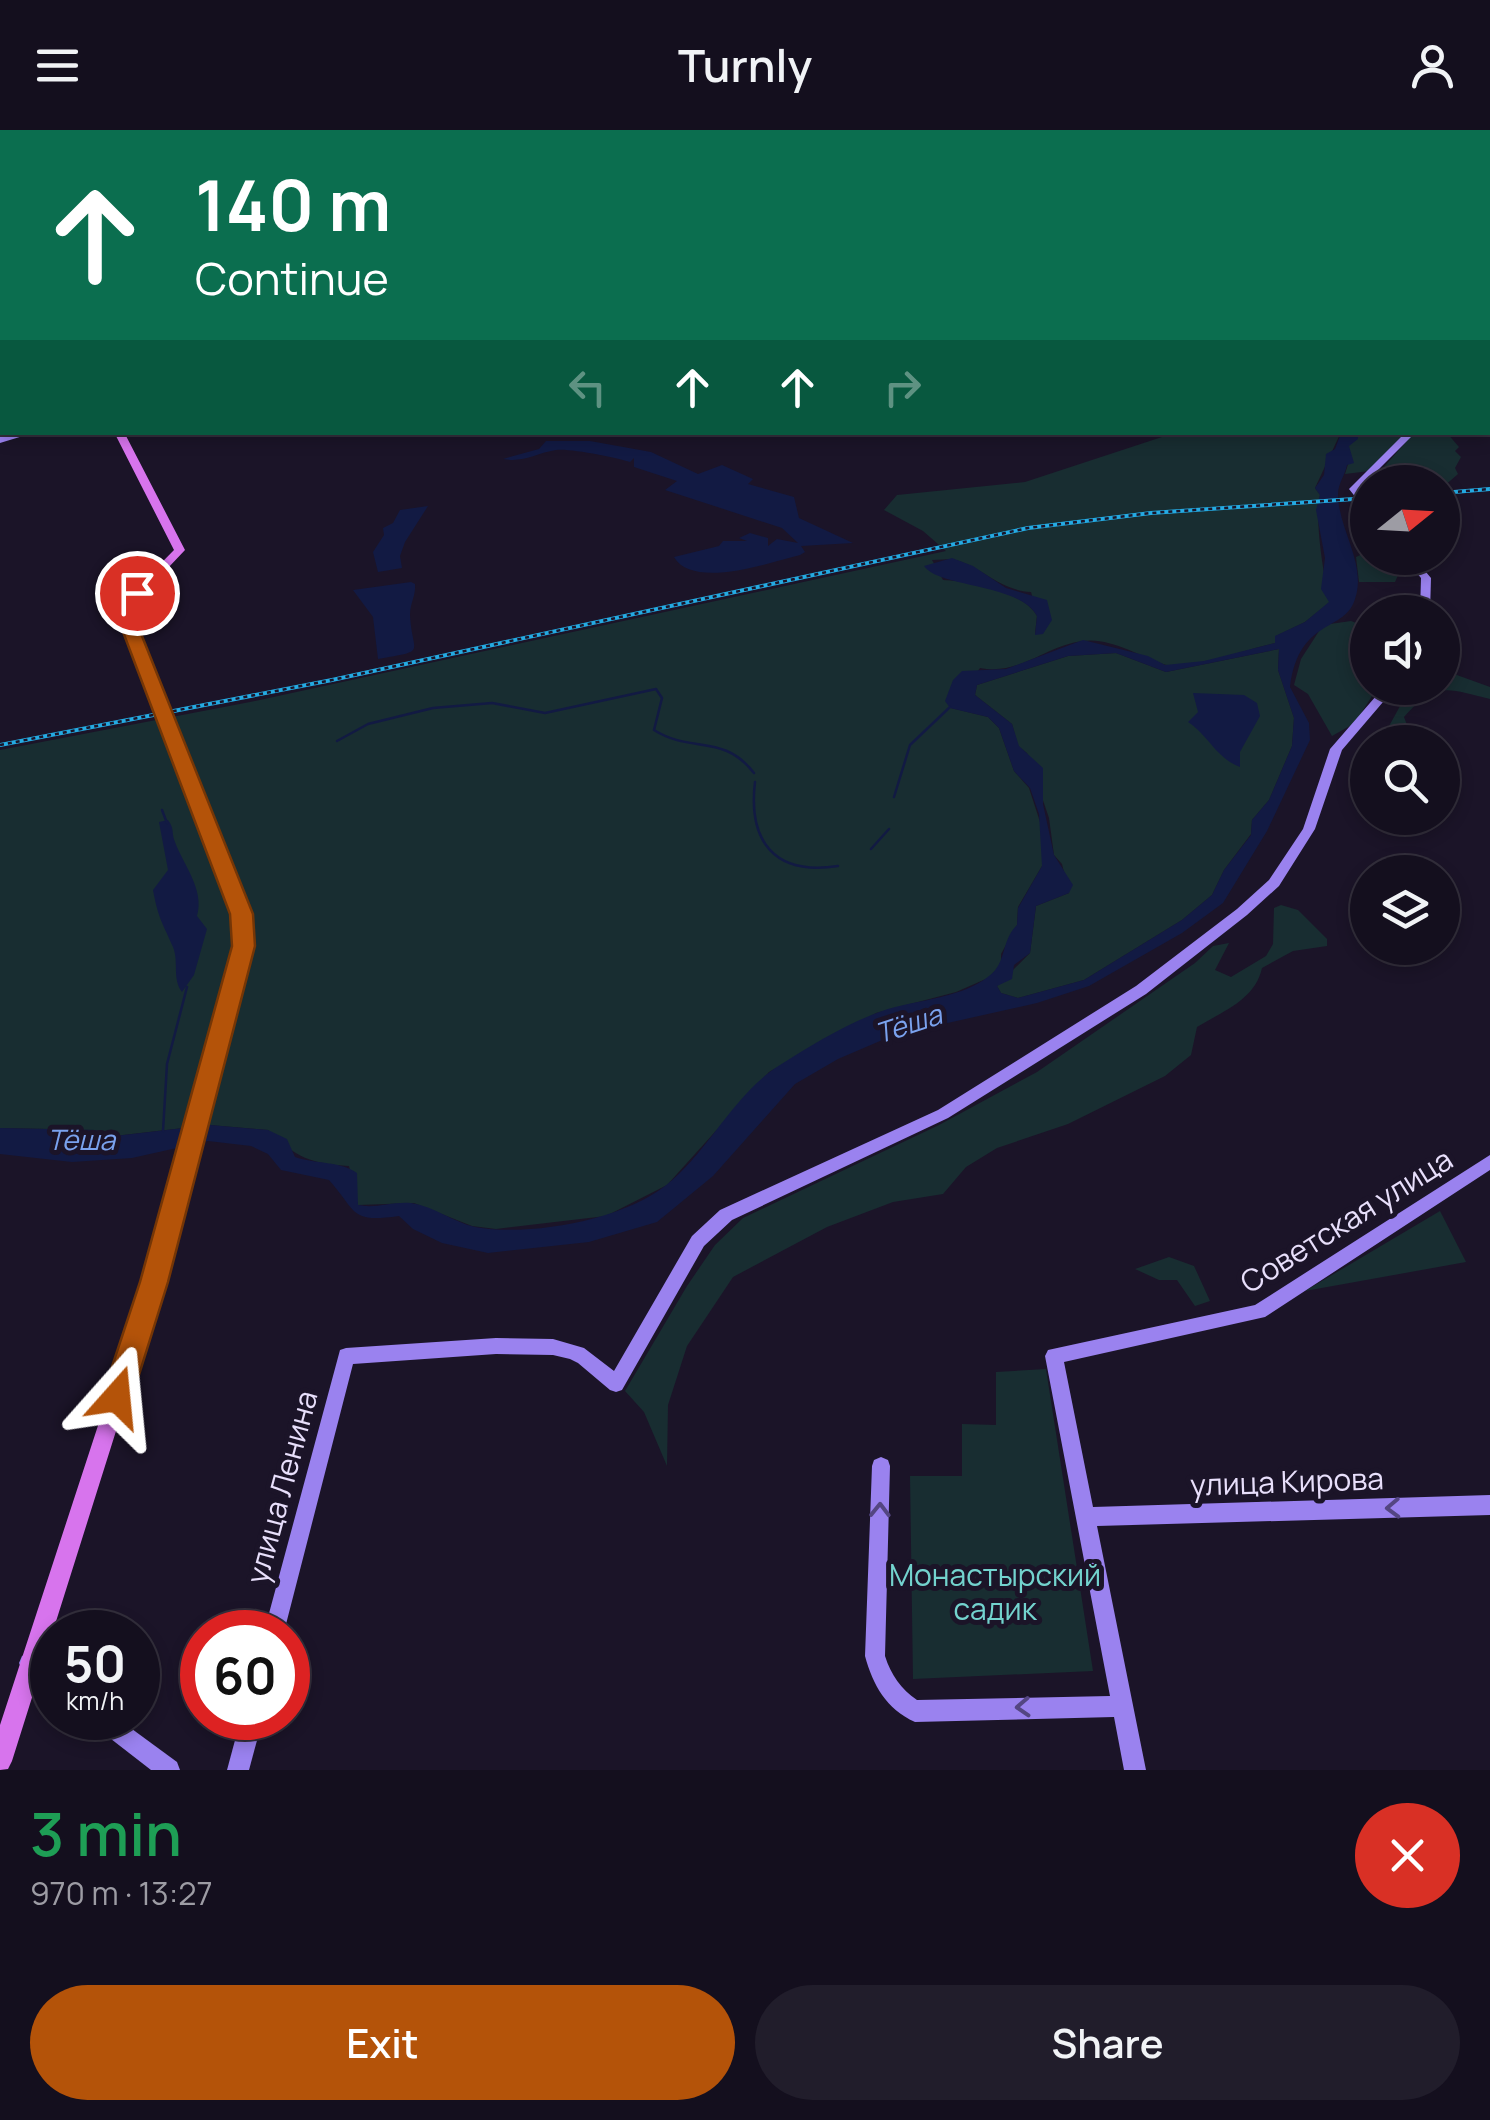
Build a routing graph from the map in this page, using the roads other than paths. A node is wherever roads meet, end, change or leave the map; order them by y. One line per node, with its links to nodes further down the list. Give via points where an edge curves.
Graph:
1 (121, 435): 10 (main road, bridge, via 176,538 178,554 127,604 126,616 242,914 244,946 138,1332)
2 (1409, 435): 3 (street)
3 (1382, 465)
4 (1374, 705): 9 (street, улица Ленина, via 1336,750 1309,829 1274,883 1140,990 896,1139 726,1216 698,1241 616,1384 565,1349 346,1356)
5 (1490, 1162): 8 (street, Советская улица, via 1259,1312 1054,1356)
6 (881, 1466): 11 (street, one-way to 6, via 915,1711 904,1705 880,1676 875,1656)
7 (1490, 1505): 8 (street, улица Кирова, one-way to 8)
8 (1085, 1517): 11 (street)
9 (280, 1610)
10 (29, 1663): 14 (main road)
11 (1120, 1706): 17 (street)
12 (129, 1740): 15 (street)
13 (246, 1740): 16 (street)
14 (0, 1761)
15 (169, 1770)
16 (238, 1770)
17 (1136, 1770)

